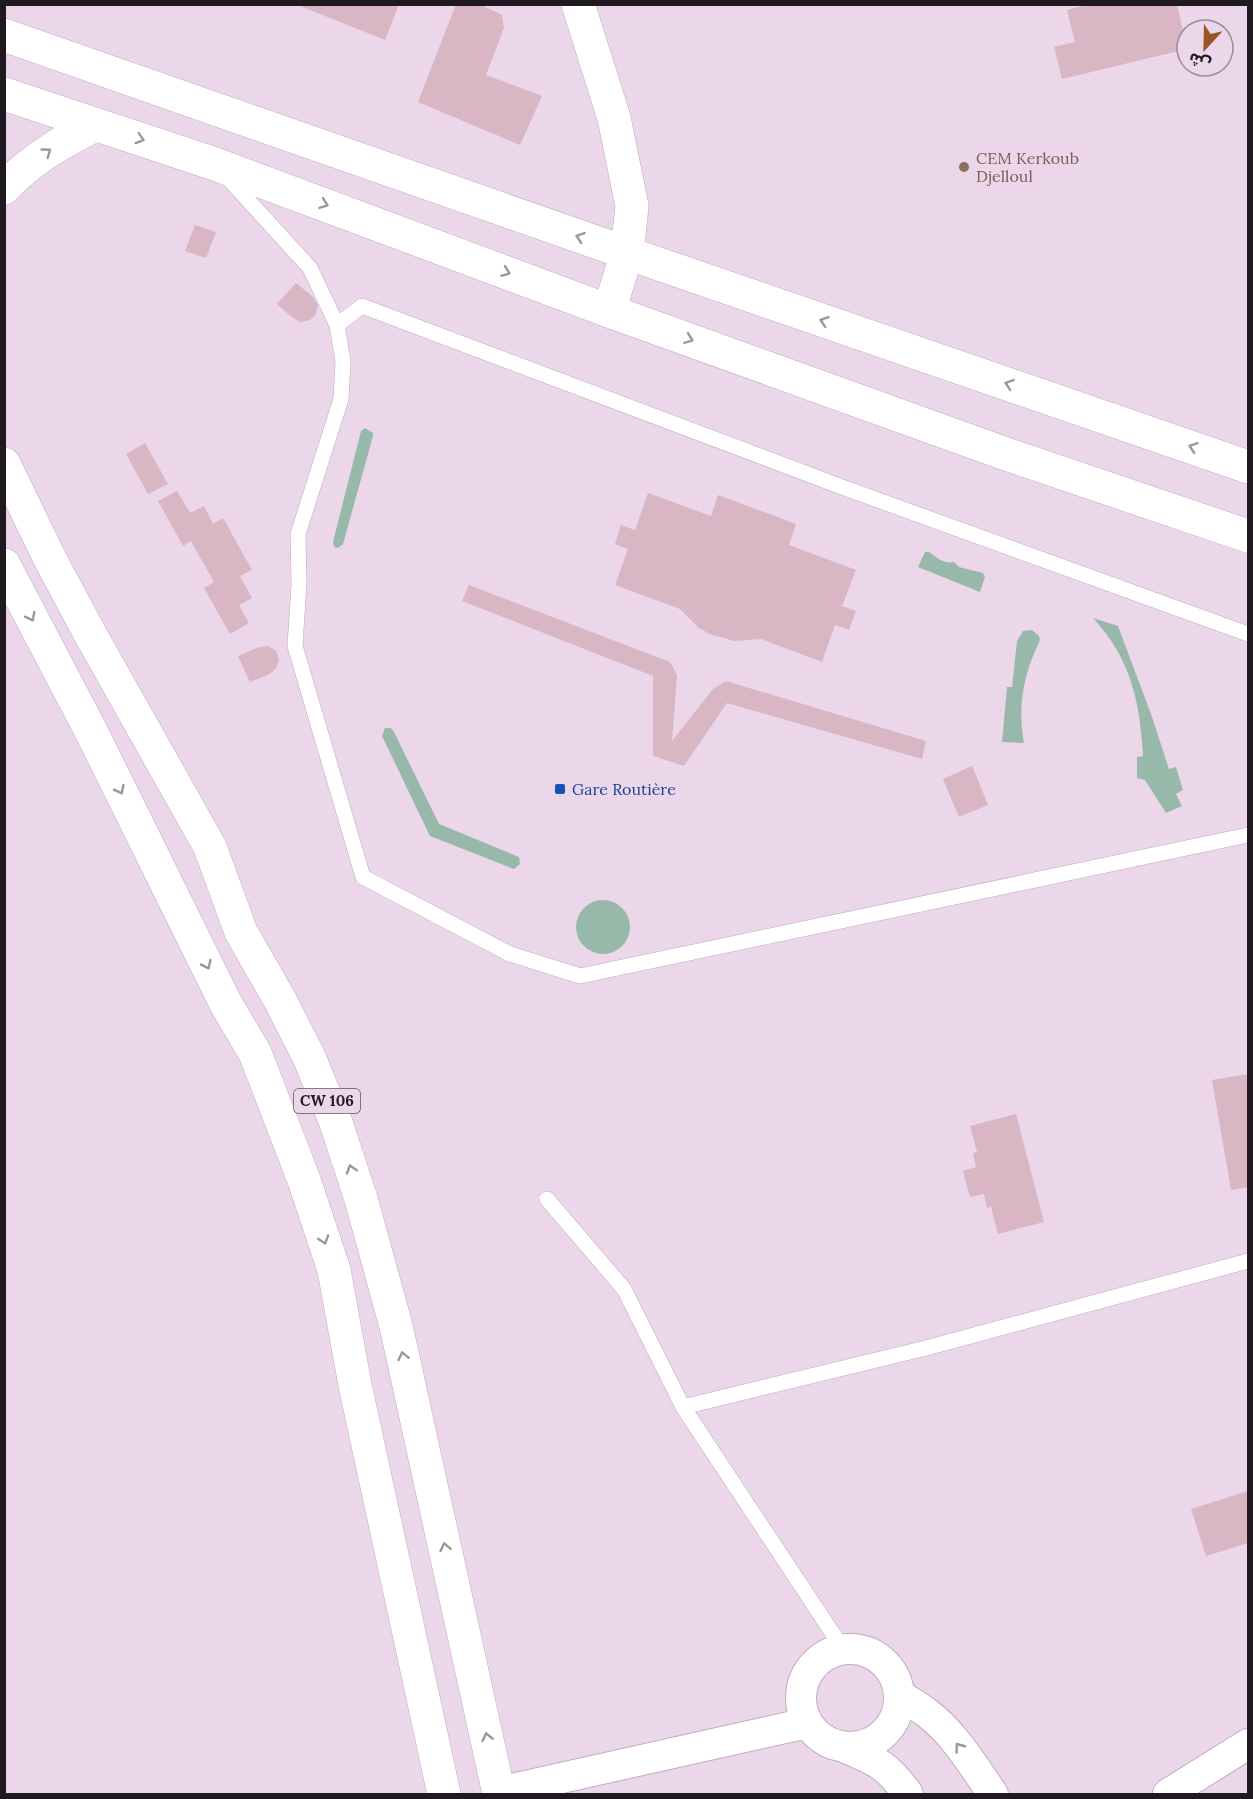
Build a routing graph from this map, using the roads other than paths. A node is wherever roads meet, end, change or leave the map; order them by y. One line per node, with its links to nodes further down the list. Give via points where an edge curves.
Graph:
1 (578, 4): 7 (main road, via 614,118 632,206)
2 (4, 35): 7 (main road, one-way to 2)
3 (4, 94): 4 (main road)
4 (95, 125): 5 (main road, one-way to 5); 6 (main road, one-way to 4, via 57,144)
5 (215, 164): 8 (main road, one-way to 8); 9 (lane, via 310,268)
6 (4, 188)
7 (627, 253): 8 (main road); 11 (main road, one-way to 7)
8 (609, 311): 12 (main road, one-way to 12)
9 (337, 325): 14 (lane, via 362,306 842,488); 15 (lane, via 343,361 341,399 298,534 295,646 363,877 510,954 580,976)
10 (4, 464): 24 (main road, CW 106, one-way to 10, via 396,1326 336,1123 309,1057 241,932 210,847 89,632)
11 (1248, 466)
12 (1248, 536)
13 (4, 565): 25 (main road, CW 106, one-way to 25, via 226,1004 255,1053 304,1180 334,1270 355,1385)
14 (1248, 634)
15 (1248, 835)
16 (547, 1198): 18 (lane, via 624,1289)
17 (1248, 1261): 18 (lane, via 926,1348)
18 (683, 1407): 19 (lane)
19 (843, 1649): 20 (street, via 874,1655 895,1679); 21 (street, via 827,1654 805,1677 800,1692)
20 (899, 1694): 23 (street, via 898,1711 891,1727 863,1746); 27 (street, one-way to 20, via 942,1726)
21 (807, 1723): 23 (street, via 830,1744); 24 (street)
22 (1248, 1744): 28 (street)
23 (846, 1748): 26 (street, via 882,1764)
24 (499, 1793)
25 (444, 1794)
26 (908, 1794)
27 (993, 1794)
28 (1168, 1794)

